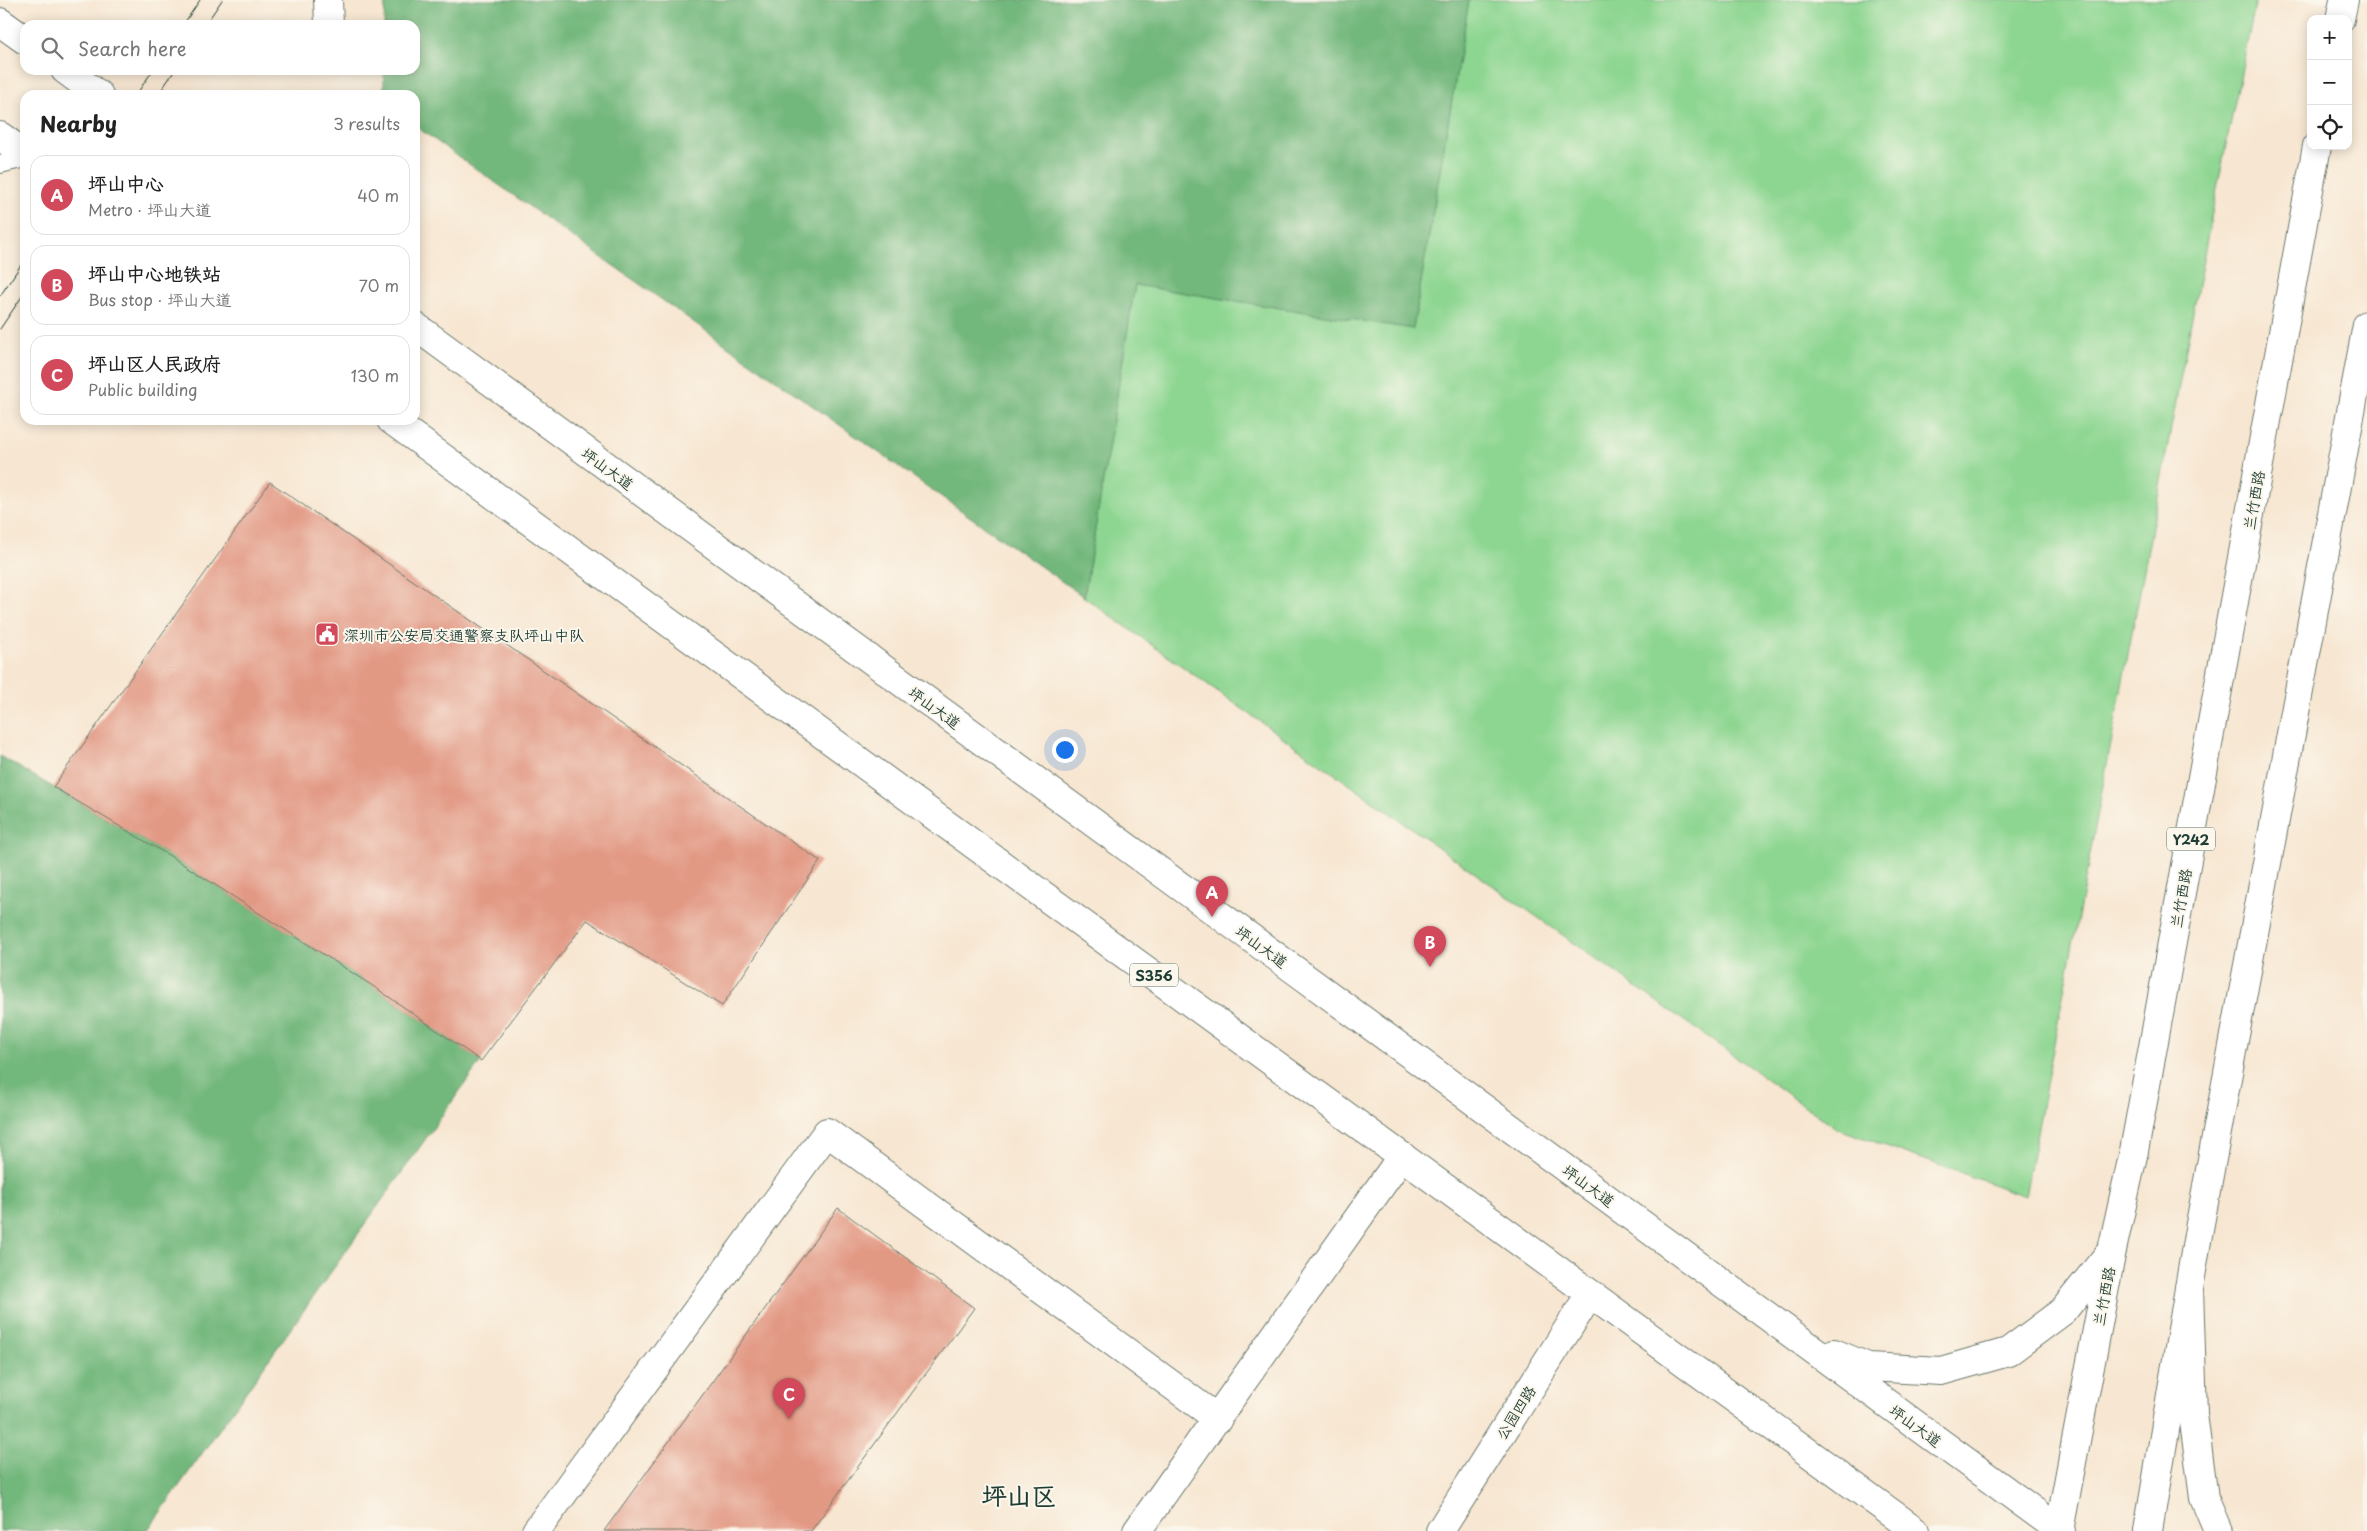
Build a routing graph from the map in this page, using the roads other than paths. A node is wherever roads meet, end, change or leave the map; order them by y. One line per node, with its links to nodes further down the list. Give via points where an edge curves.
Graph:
1 (328, 0): 4 (main road)
2 (2344, 0): 3 (main road)
3 (2341, 15)
4 (329, 20)
5 (0, 22): 6 (main road)
6 (20, 36)
7 (72, 75): 8 (main road)
8 (93, 90)
9 (0, 136): 11 (main road)
10 (2316, 150): 18 (main road, 兰竹西路 / Y242, via 2136,1141)
11 (20, 152)
12 (20, 158): 13 (lane)
13 (0, 164)
14 (2367, 325): 19 (main road)
15 (420, 330): 21 (main road, 坪山大道)
16 (398, 425): 17 (main road, S356)
17 (1402, 1156): 20 (main road, S356); 22 (main road)
18 (2112, 1250): 21 (main road, via 2063,1311 2008,1352 1941,1371 1868,1367); 27 (main road, 兰竹西路 / Y242)
19 (2189, 1288): 28 (main road); 29 (main road, via 2193,1414 2204,1498)
20 (1590, 1294): 25 (main road, 公园四路); 26 (main road, S356)
21 (1798, 1338): 27 (main road, 坪山大道)
22 (1218, 1419): 23 (main road, via 827,1132); 24 (main road)
23 (536, 1531)
24 (1137, 1531)
25 (1440, 1531)
26 (1916, 1531)
27 (2059, 1531)
28 (2148, 1531)
29 (2218, 1531)

